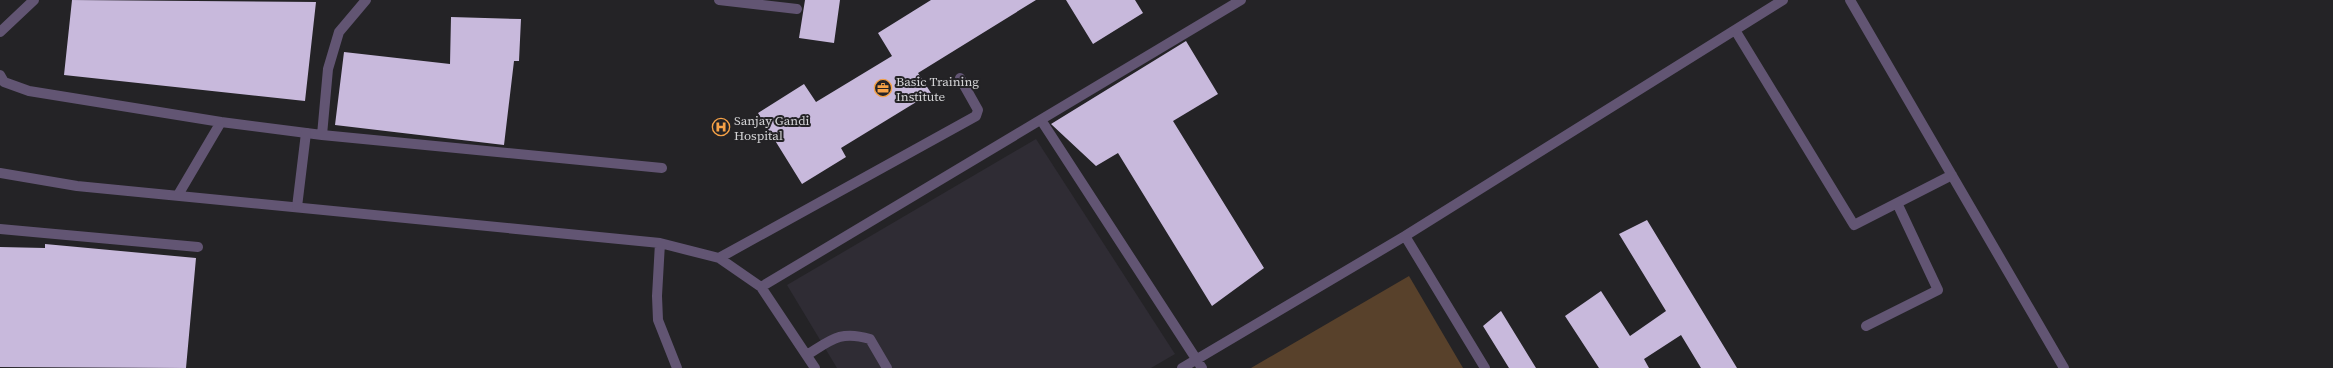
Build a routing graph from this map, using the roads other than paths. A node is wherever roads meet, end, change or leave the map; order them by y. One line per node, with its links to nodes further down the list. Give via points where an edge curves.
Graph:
1 (34, 0): 9 (street)
2 (366, 0): 15 (street, via 339,32 328,69)
3 (719, 0): 7 (street)
4 (1241, 0): 12 (street)
5 (1783, 0): 8 (street)
6 (1850, 0): 18 (street)
7 (797, 9)
8 (1735, 30): 20 (street, via 1854,225); 23 (street)
9 (0, 32)
10 (0, 75): 13 (street, via 4,82 29,91)
11 (960, 78): 26 (street, via 978,110 976,116)
12 (1042, 120): 27 (street); 30 (street)
13 (221, 122): 14 (street); 19 (street)
14 (306, 133): 15 (street); 21 (street)
15 (322, 135): 16 (street)
16 (662, 168)
17 (0, 173): 19 (street, via 77,186)
18 (1952, 175): 20 (street); 36 (street)
19 (178, 195): 21 (street)
20 (1897, 203): 28 (street, via 1938,290)
21 (297, 207): 24 (street)
22 (0, 229): 25 (street)
23 (1405, 236): 30 (street); 35 (street)
24 (660, 243): 26 (street); 31 (street, via 658,320)
25 (198, 247)
26 (719, 258): 27 (street)
27 (762, 287): 29 (street)
28 (1866, 326)
29 (807, 355): 32 (street); 33 (street, via 833,338 853,334 870,339)
30 (1199, 364): 34 (street)
31 (677, 368)
32 (815, 368)
33 (887, 368)
34 (1182, 368)
35 (1485, 368)
36 (2064, 368)

